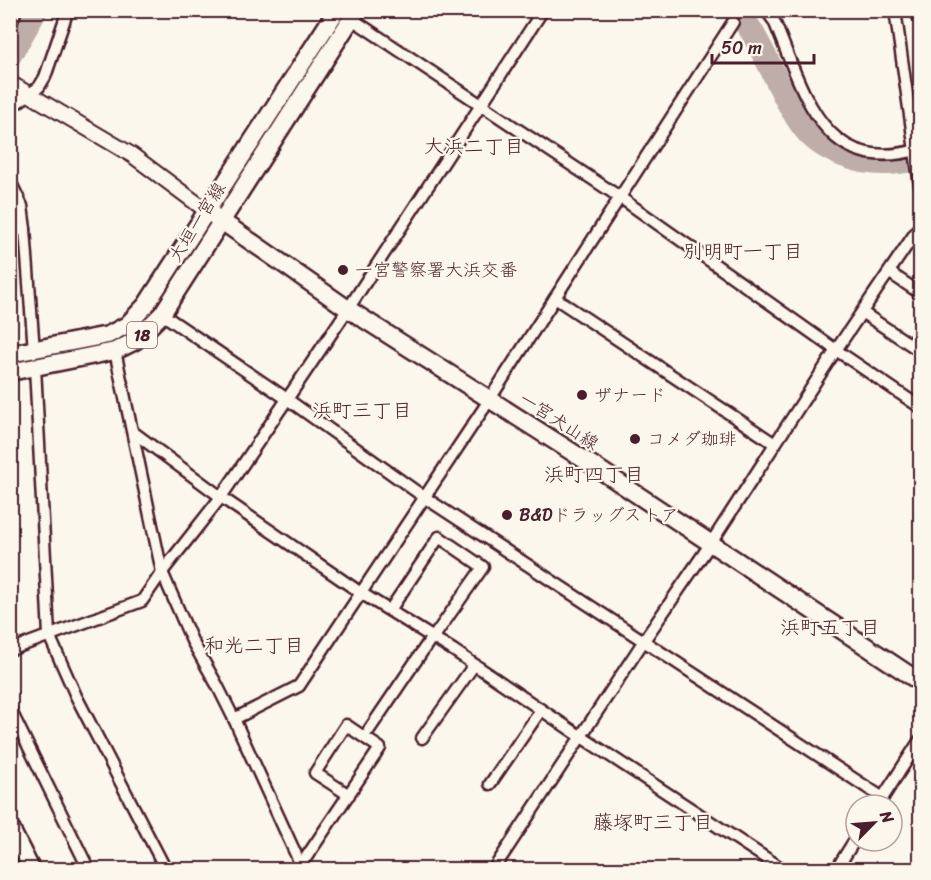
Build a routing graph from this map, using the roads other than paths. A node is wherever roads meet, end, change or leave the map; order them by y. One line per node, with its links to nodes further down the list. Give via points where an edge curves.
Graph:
1 (16, 10): 10 (street)
2 (68, 10): 11 (street, via 39,87)
3 (543, 10): 12 (street)
4 (766, 10): 14 (street, via 811,108 827,132 846,145 869,153)
5 (895, 10): 14 (street)
6 (913, 10): 8 (street)
7 (343, 12): 12 (street); 18 (main road, 大垣一宮線 / 18)
8 (921, 18)
9 (734, 22): 17 (street)
10 (10, 27)
11 (20, 89): 13 (street); 18 (street, via 132,155)
12 (482, 104): 17 (street); 26 (street)
13 (10, 108)
14 (917, 151): 16 (street)
15 (10, 181): 20 (street, via 22,206)
16 (919, 182)
17 (621, 198): 25 (street); 29 (street)
18 (214, 217): 26 (main road, 一宮犬山線); 28 (main road, 大垣一宮線 / 18); 33 (main road, 大垣一宮線 / 18, via 127,325)
19 (921, 226): 22 (street)
20 (26, 229): 21 (street); 33 (street)
21 (10, 231)
22 (916, 244): 23 (street)
23 (890, 273): 24 (street); 27 (street)
24 (921, 293)
25 (555, 298): 36 (street); 39 (street)
26 (348, 309): 35 (street); 36 (main road, 一宮犬山線)
27 (863, 313): 29 (street); 31 (street)
28 (162, 314): 30 (main road, 大垣一宮線 / 18, via 135,341); 35 (street)
29 (836, 350): 37 (street); 39 (street)
30 (115, 351): 33 (main road, 大垣一宮線 / 18); 38 (street)
31 (921, 351)
32 (10, 354): 33 (main road, 大垣一宮線 / 18)
33 (34, 359): 34 (main road, 大垣一宮線 / 18); 46 (street)
34 (10, 372)
35 (287, 399): 40 (street); 41 (street)
36 (489, 399): 41 (street); 42 (main road, 一宮犬山線)
37 (921, 407)
38 (133, 432): 40 (street); 43 (street)
39 (775, 444): 42 (street)
40 (221, 497): 43 (street); 44 (street)
41 (424, 497): 44 (street); 48 (street)
42 (711, 543): 48 (street); 51 (main road, 一宮犬山線)
43 (162, 572): 46 (street, via 142,601); 54 (street, via 192,641)
44 (362, 593): 45 (street); 54 (street, via 298,686)
45 (390, 610): 47 (street); 47 (street, via 439,537 483,567)
46 (49, 635): 49 (street); 68 (street, via 76,696)
47 (433, 637): 50 (street); 55 (street)
48 (643, 642): 56 (street); 60 (street)
49 (10, 650)
50 (474, 665): 53 (street); 57 (street)
51 (921, 682)
52 (10, 709): 67 (street)
53 (541, 710): 56 (street); 59 (street)
54 (234, 719): 65 (street)
55 (369, 730)
56 (580, 736): 69 (street); 70 (street)
57 (422, 738)
58 (921, 740): 61 (street)
59 (490, 784)
60 (868, 793)
61 (885, 793)
62 (349, 795): 62 (street, via 380,748 346,725 315,773); 65 (street)
63 (10, 826): 66 (main road)
64 (847, 853): 71 (street)
65 (302, 867)
66 (32, 870)
67 (89, 870)
68 (166, 870)
69 (493, 870)
70 (784, 870)
71 (836, 870)

